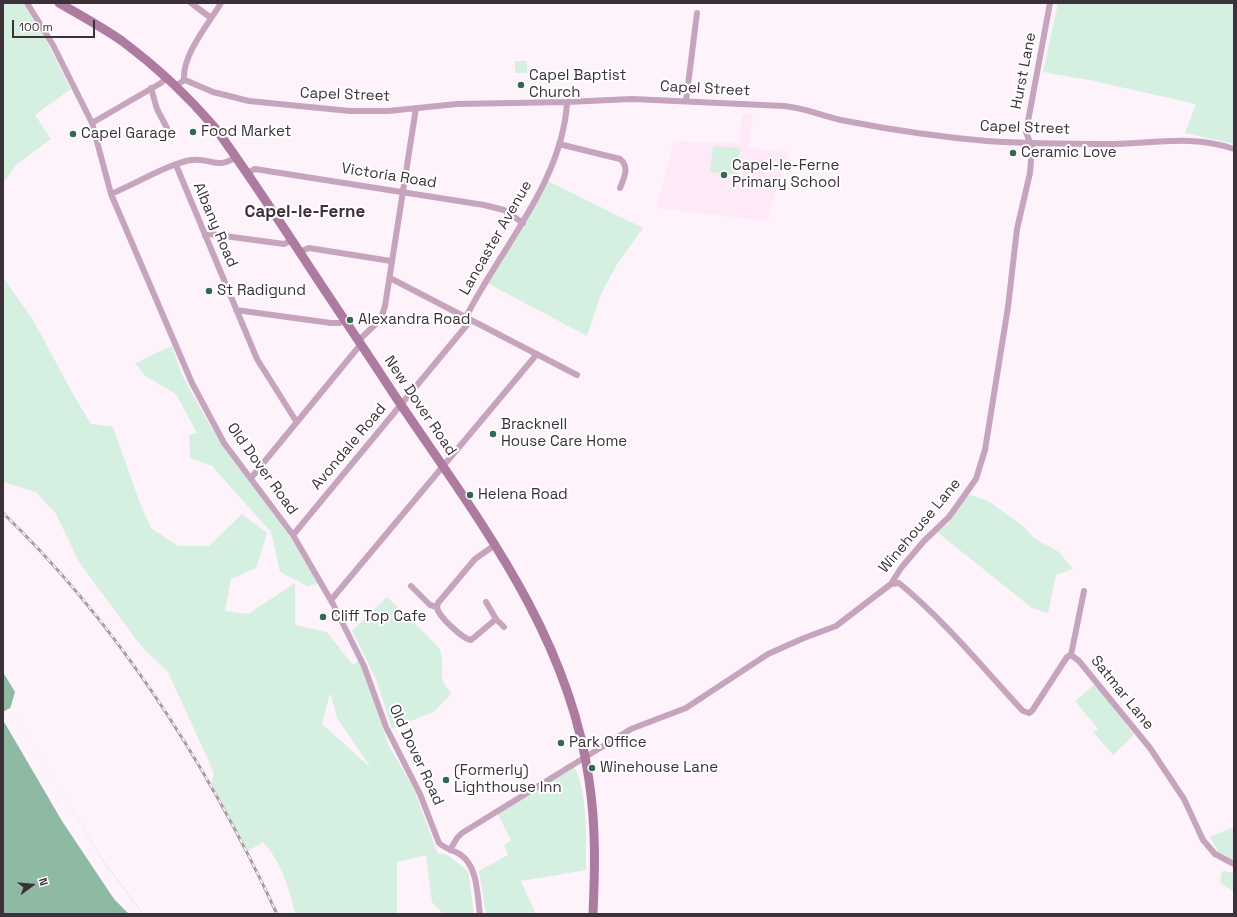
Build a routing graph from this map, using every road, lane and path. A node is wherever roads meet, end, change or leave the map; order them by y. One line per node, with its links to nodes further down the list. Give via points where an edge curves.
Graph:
1 (27, 3): 15 (street, Old Dover Road, via 53,45)
2 (59, 3): 8 (main road, New Dover Road, via 122,41)
3 (191, 3): 7 (street)
4 (221, 3): 7 (street)
5 (1050, 3): 17 (street, Hurst Lane, via 1026,132)
6 (697, 13): 12 (street)
7 (211, 18): 9 (street, via 187,63 183,73)
8 (167, 77): 10 (main road, New Dover Road); 11 (street)
9 (184, 80): 10 (street); 14 (street, Capel Street, via 213,92 261,102 350,111)
10 (176, 85): 20 (main road, New Dover Road, via 216,129)
11 (151, 88): 15 (street); 16 (street, via 157,109)
12 (686, 101): 13 (street, Capel Street, via 632,99); 17 (street, Capel Street, via 793,107 846,121 938,136)
13 (567, 102): 14 (street, Capel Street, via 457,104); 18 (street, Lancaster Avenue)
14 (416, 108): 24 (street)
15 (92, 123): 25 (street, Old Dover Road)
16 (167, 128)
17 (1030, 143): 19 (street, Capel Street, via 1112,144 1190,140); 44 (street, Winehouse Lane, via 1030,173 1017,229 1008,307 985,450 976,479 949,517 924,541)
18 (559, 144): 23 (street, via 620,159 625,163 626,170); 26 (street, Lancaster Avenue, via 542,186)
19 (1234, 149)
20 (236, 157): 21 (street, via 224,164 195,160 185,161); 22 (main road, New Dover Road)
21 (176, 166): 25 (street); 27 (street, Albany Road)
22 (247, 173): 24 (street, Victoria Road, via 253,169); 28 (main road, New Dover Road)
23 (620, 188)
24 (403, 191): 26 (street, Victoria Road, via 492,206 510,213); 30 (street)
25 (111, 194): 41 (street, Old Dover Road, via 192,383 224,443)
26 (523, 222): 33 (street, Lancaster Avenue)
27 (205, 236): 28 (street, via 210,234 284,244); 32 (street, Albany Road)
28 (292, 240): 29 (main road, New Dover Road)
29 (299, 252): 30 (street, via 309,248); 34 (main road, New Dover Road)
30 (391, 261): 31 (street)
31 (390, 278): 33 (street); 35 (street, via 382,317)
32 (236, 310): 34 (street, via 331,323); 39 (street, Albany Road, via 261,367)
33 (468, 318): 36 (street); 38 (street, Avondale Road)
34 (345, 320): 35 (main road, New Dover Road)
35 (360, 342): 38 (main road, New Dover Road); 39 (street)
36 (537, 354): 37 (street); 40 (street)
37 (578, 376)
38 (401, 404): 40 (main road, New Dover Road); 42 (street, Avondale Road)
39 (296, 421): 41 (street)
40 (443, 465): 43 (main road, New Dover Road); 47 (street)
41 (251, 478): 42 (street, Old Dover Road)
42 (293, 535): 47 (street, Old Dover Road)
43 (495, 545): 49 (street, via 475,559); 53 (main road, New Dover Road, via 531,604 553,652 573,709)
44 (891, 584): 52 (street, Satmar Lane, via 899,583 914,596 956,637 1023,711 1032,711 1067,657); 53 (street, Winehouse Lane, via 836,626 768,654 686,708 631,730)
45 (411, 586): 49 (street, via 430,605)
46 (1084, 591): 52 (street)
47 (331, 600): 54 (street, Old Dover Road, via 364,666 388,731 420,794 437,839)
48 (486, 602): 50 (street)
49 (437, 606): 50 (street, via 440,616 469,640 475,638)
50 (496, 618): 51 (street)
51 (504, 627)
52 (1071, 655): 55 (street, Satmar Lane, via 1079,661 1150,748 1184,799 1203,840 1215,854)
53 (585, 758): 54 (street, Winehouse Lane, via 462,833); 57 (main road, New Dover Road, via 594,828)
54 (450, 850): 56 (street, Old Dover Road, via 460,854 471,867)
55 (1234, 864)
56 (480, 914)
57 (593, 914)

